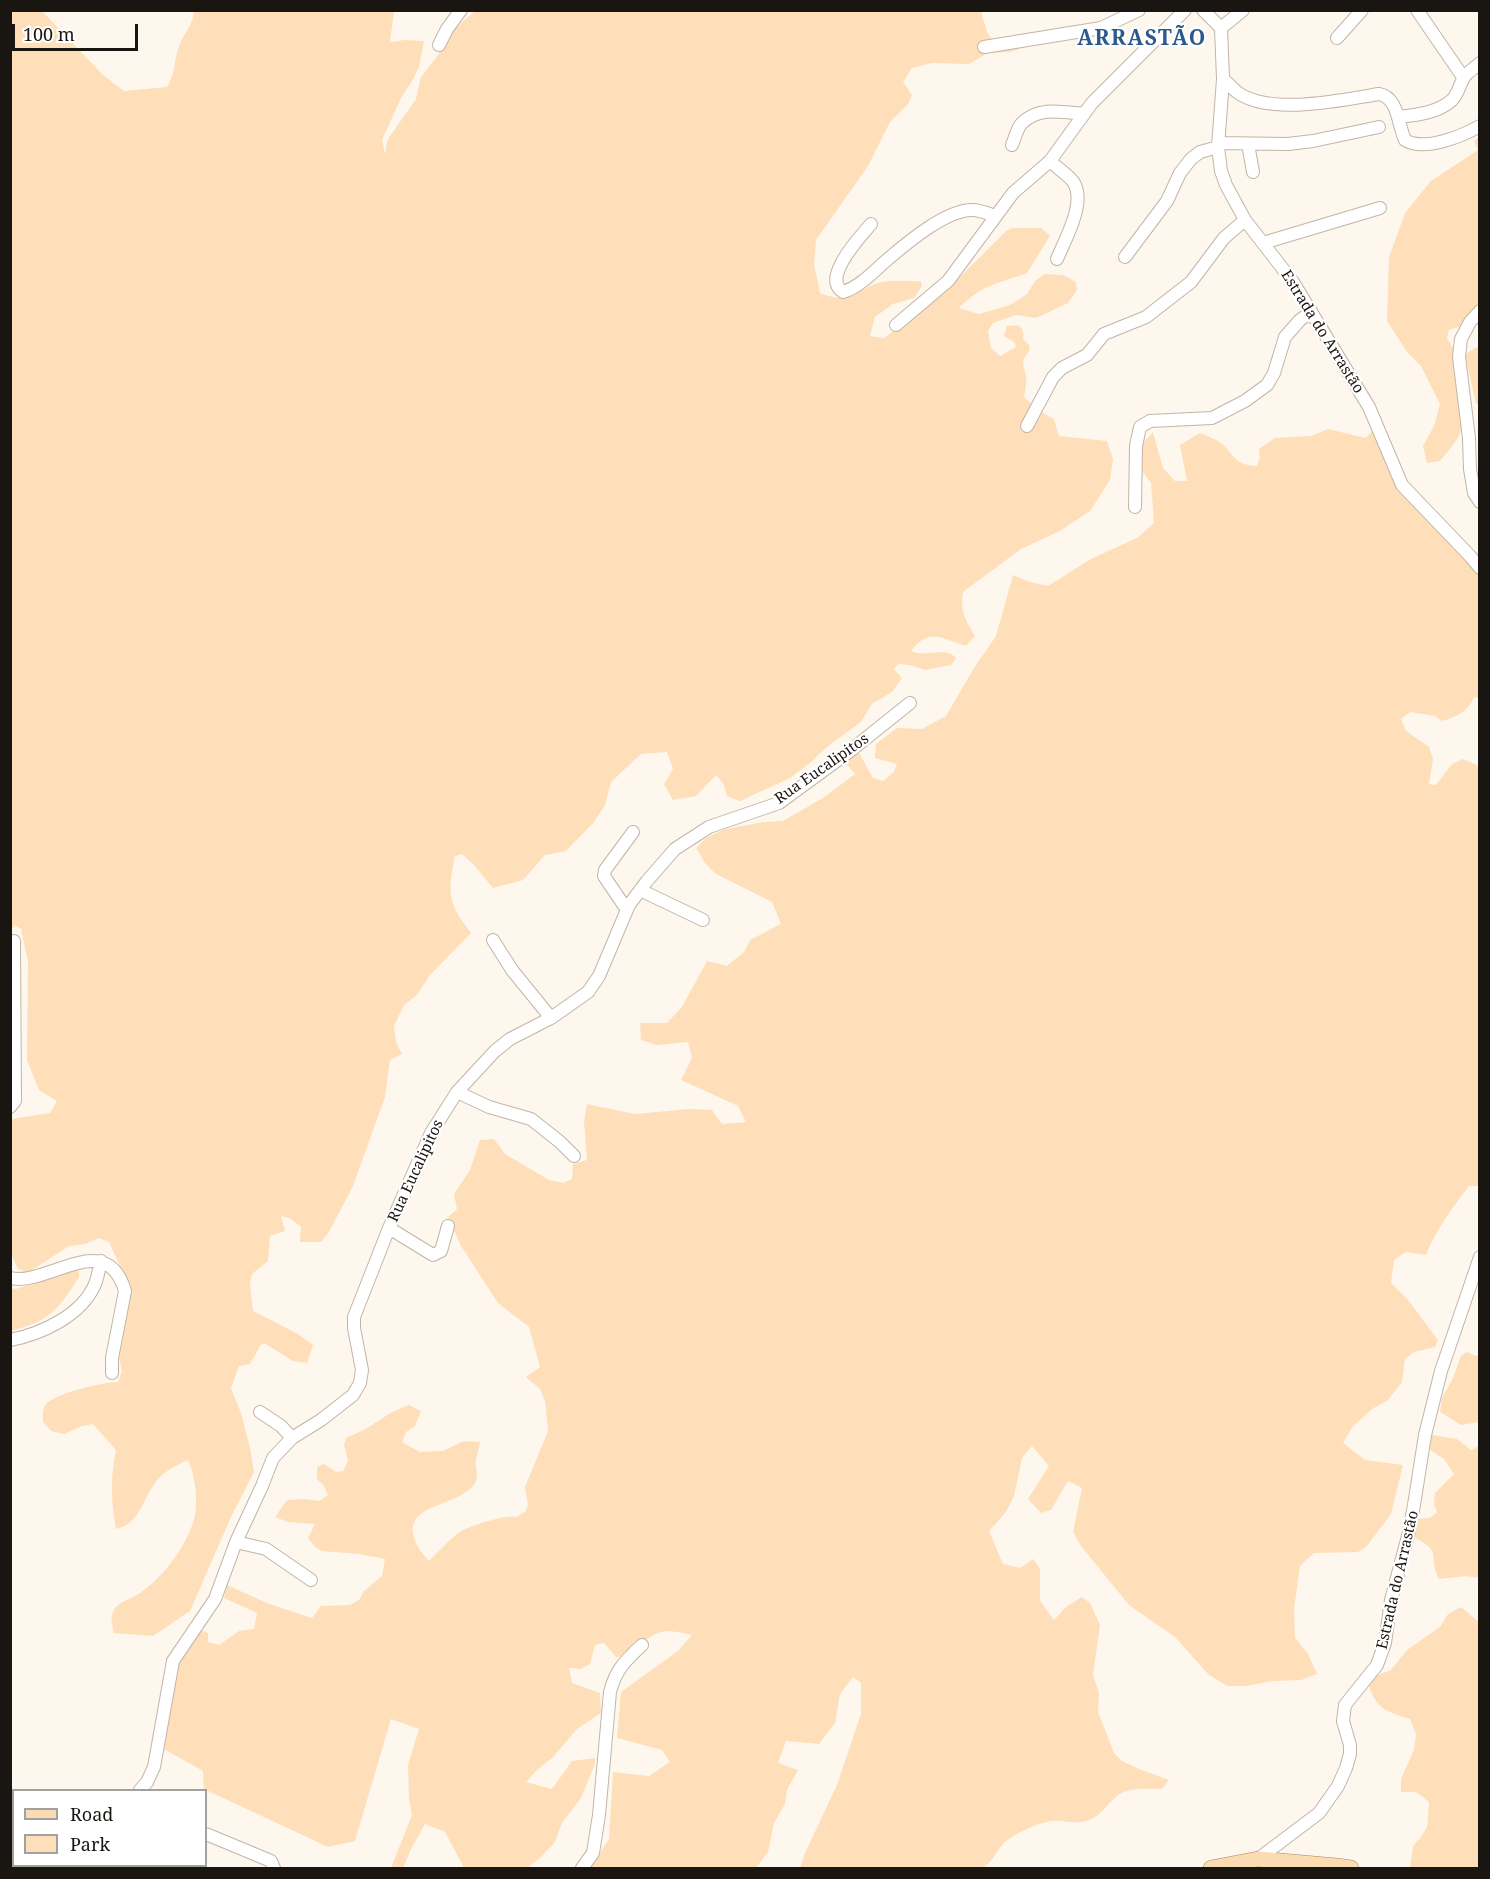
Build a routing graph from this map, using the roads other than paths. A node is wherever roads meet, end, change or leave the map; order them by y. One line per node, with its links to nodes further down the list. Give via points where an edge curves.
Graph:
1 (461, 10): 10 (street)
2 (1139, 10): 11 (street, via 1101,28)
3 (1185, 10): 15 (street)
4 (1203, 10): 8 (street)
5 (1244, 10): 8 (street)
6 (1362, 10): 9 (street)
7 (1417, 10): 13 (street)
8 (1221, 28): 14 (street, Estrada do Arrastão)
9 (1337, 38)
10 (439, 45)
11 (984, 47)
12 (1479, 63): 13 (street)
13 (1463, 77): 16 (street, via 1460,89 1444,106)
14 (1223, 79): 16 (street, via 1242,95 1282,105 1383,95 1392,101); 21 (street, Estrada do Arrastão)
15 (1084, 114): 20 (street, via 1048,110 1032,116 1021,124); 22 (street)
16 (1398, 117): 17 (street, via 1406,140 1421,145 1464,135)
17 (1479, 126)
18 (1379, 128): 19 (street, via 1313,141)
19 (1248, 144): 21 (street); 23 (street)
20 (1012, 145)
21 (1218, 145): 26 (street, Estrada do Arrastão, via 1226,185); 29 (street, via 1191,159 1167,201)
22 (1050, 161): 25 (street, via 1013,193); 30 (street, via 1074,183 1078,202)
23 (1253, 172)
24 (1380, 208): 28 (street)
25 (995, 216): 27 (street, via 972,210 949,216 843,292 836,283 837,274 848,249); 33 (street, via 948,281)
26 (1245, 220): 28 (street, Estrada do Arrastão); 34 (street, via 1224,238 1191,282 1146,317 1104,334 1087,355 1062,368 1053,377)
27 (871, 224)
28 (1263, 243): 32 (street, Estrada do Arrastão)
29 (1125, 257)
30 (1057, 259)
31 (1479, 311): 35 (street, via 1461,339 1459,357 1470,469)
32 (1311, 312): 36 (street, via 1285,337 1267,385 1245,401 1212,418 1150,420 1140,427); 37 (street, Estrada do Arrastão, via 1369,407 1402,485)
33 (896, 325)
34 (1027, 426)
35 (1479, 502)
36 (1135, 507)
37 (1479, 568)
38 (910, 703): 40 (street, Rua Eucalipitos, via 779,803 709,826 675,849)
39 (633, 832): 41 (street, via 604,876)
40 (640, 890): 41 (street, Rua Eucalipitos); 42 (street)
41 (627, 910): 45 (street, Rua Eucalipitos, via 599,976 588,992)
42 (703, 920)
43 (493, 940): 45 (street)
44 (14, 941): 47 (street, via 15,1101)
45 (551, 1018): 46 (street, Rua Eucalipitos, via 495,1051)
46 (457, 1092): 48 (street, via 489,1107 531,1119); 50 (street, Rua Eucalipitos, via 431,1133)
47 (10, 1107)
48 (574, 1156)
49 (448, 1226): 50 (street, via 441,1251 433,1255)
50 (389, 1228): 57 (street, Rua Eucalipitos, via 354,1317 362,1370 360,1383 353,1395)
51 (1479, 1257): 63 (street, Estrada do Arrastão, via 1441,1371 1385,1643 1377,1665 1345,1705 1343,1721 1350,1745 1346,1768 1319,1813)
52 (101, 1261): 53 (street, via 73,1263 26,1279); 54 (street, via 95,1284 82,1304 32,1336); 55 (street, via 122,1280 125,1290)
53 (10, 1278)
54 (10, 1340)
55 (112, 1373)
56 (261, 1412): 57 (street)
57 (292, 1438): 58 (street, Rua Eucalipitos, via 273,1458)
58 (236, 1542): 59 (street, via 266,1549); 61 (street, Rua Eucalipitos, via 215,1599 173,1661 154,1767)
59 (311, 1580)
60 (642, 1645): 66 (street, via 614,1676 593,1853)
61 (142, 1789)
62 (207, 1834): 65 (street, via 271,1861)
63 (1258, 1859): 64 (main road); 67 (main road)
64 (1293, 1865): 68 (main road)
65 (274, 1869)
66 (582, 1869)
67 (1210, 1869)
68 (1351, 1869)

